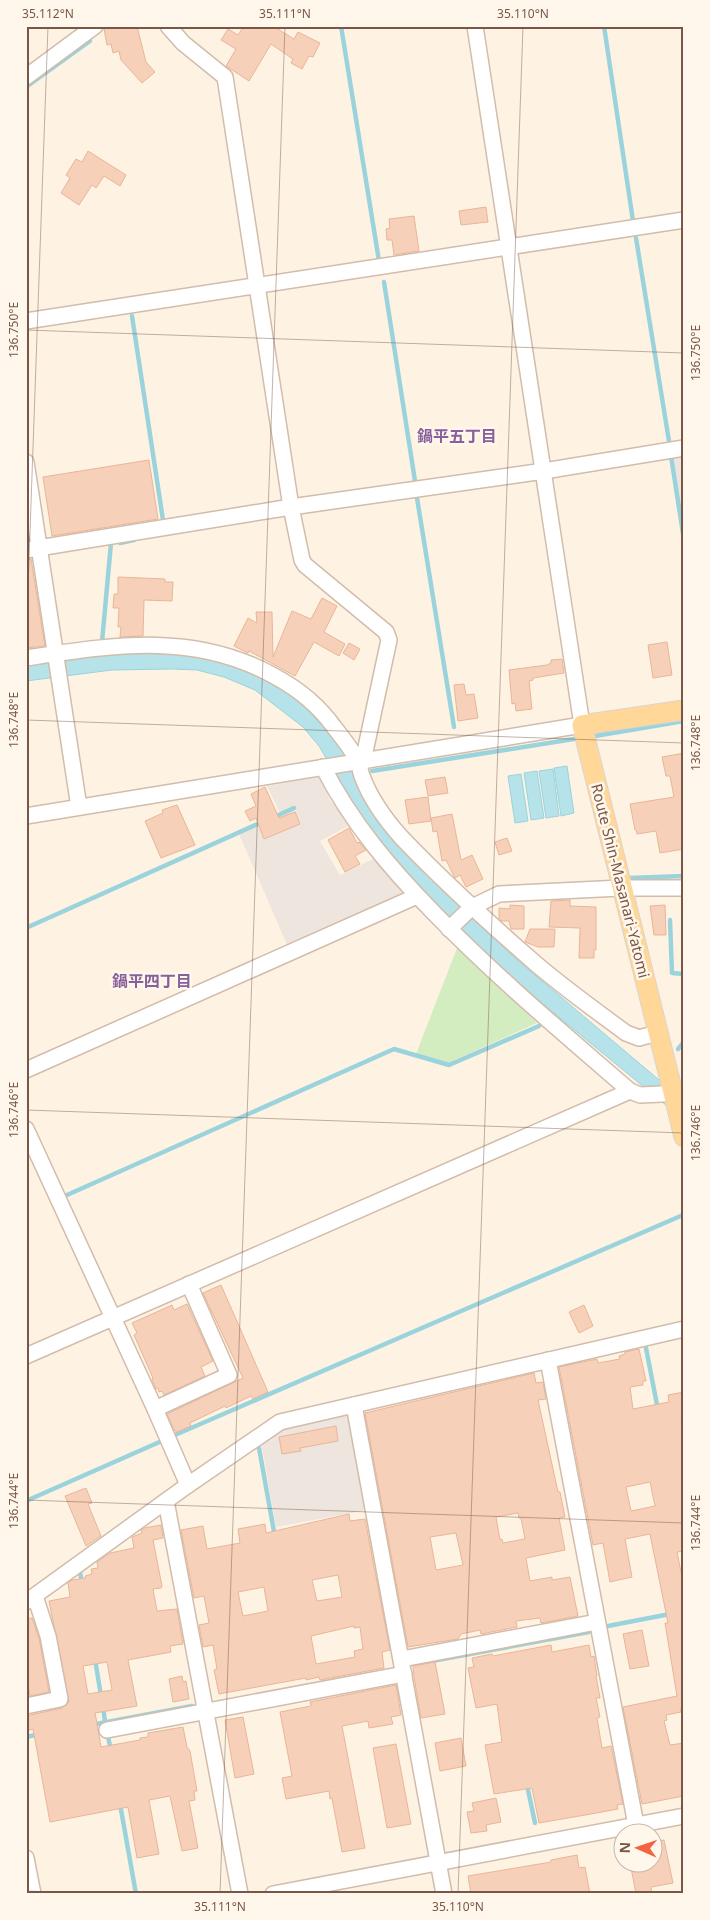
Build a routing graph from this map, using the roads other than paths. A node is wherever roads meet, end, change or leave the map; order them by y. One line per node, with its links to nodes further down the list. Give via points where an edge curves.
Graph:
1 (95, 26): 4 (street)
2 (168, 26): 7 (street, via 183,43 225,77)
3 (475, 26): 6 (street)
4 (26, 77)
5 (684, 220): 6 (street)
6 (507, 248): 7 (street); 11 (street)
7 (257, 286): 8 (street); 12 (street)
8 (26, 321)
9 (684, 448): 11 (street)
10 (26, 462): 13 (street)
11 (544, 471): 12 (street); 17 (street)
12 (291, 507): 13 (street); 18 (street, via 305,565 386,632 389,640)
13 (33, 548): 14 (street)
14 (55, 654): 15 (street); 18 (street, via 149,645 184,646 238,658 291,685 312,703 333,725); 20 (street)
15 (26, 658)
16 (684, 710): 17 (main road)
17 (582, 725): 18 (street); 22 (main road, Route Shin-Masanari-Yatomi)
18 (357, 762): 19 (street); 25 (street, via 374,802 400,836)
19 (326, 767): 20 (street); 24 (street, via 338,796 375,848)
20 (79, 807): 21 (street)
21 (26, 816)
22 (621, 888): 23 (street); 25 (street, via 499,894); 27 (main road, Route Shin-Masanari-Yatomi)
23 (684, 888)
24 (417, 896): 26 (street); 28 (street)
25 (470, 909): 26 (street); 27 (street, via 626,1033 639,1038)
26 (451, 928): 30 (street, via 474,955 523,1000)
27 (657, 1033): 29 (main road, Route Shin-Masanari-Yatomi)
28 (26, 1070)
29 (676, 1089): 30 (street, via 651,1095); 31 (main road, Route Shin-Masanari-Yatomi)
30 (630, 1091): 33 (street)
31 (681, 1129)
32 (26, 1130): 34 (street)
33 (189, 1284): 34 (street); 39 (street, via 229,1376)
34 (113, 1318): 36 (street); 39 (street)
35 (684, 1329): 37 (street)
36 (26, 1356)
37 (548, 1360): 38 (street); 43 (street)
38 (354, 1405): 40 (street, via 280,1422); 44 (street)
39 (155, 1409): 40 (street)
40 (188, 1485): 41 (street)
41 (166, 1501): 42 (street); 46 (street)
42 (30, 1599): 45 (street, via 48,1636 60,1699)
43 (597, 1622): 44 (street); 49 (street)
44 (403, 1667): 46 (street); 53 (street)
45 (26, 1706)
46 (206, 1712): 47 (street); 56 (street)
47 (107, 1730)
48 (684, 1816): 50 (street)
49 (635, 1822)
50 (652, 1822)
51 (612, 1830): 53 (street)
52 (26, 1858): 55 (street)
53 (439, 1863): 54 (street); 58 (street)
54 (320, 1890): 57 (street)
55 (33, 1894)
56 (240, 1894)
57 (273, 1894)
58 (444, 1894)

